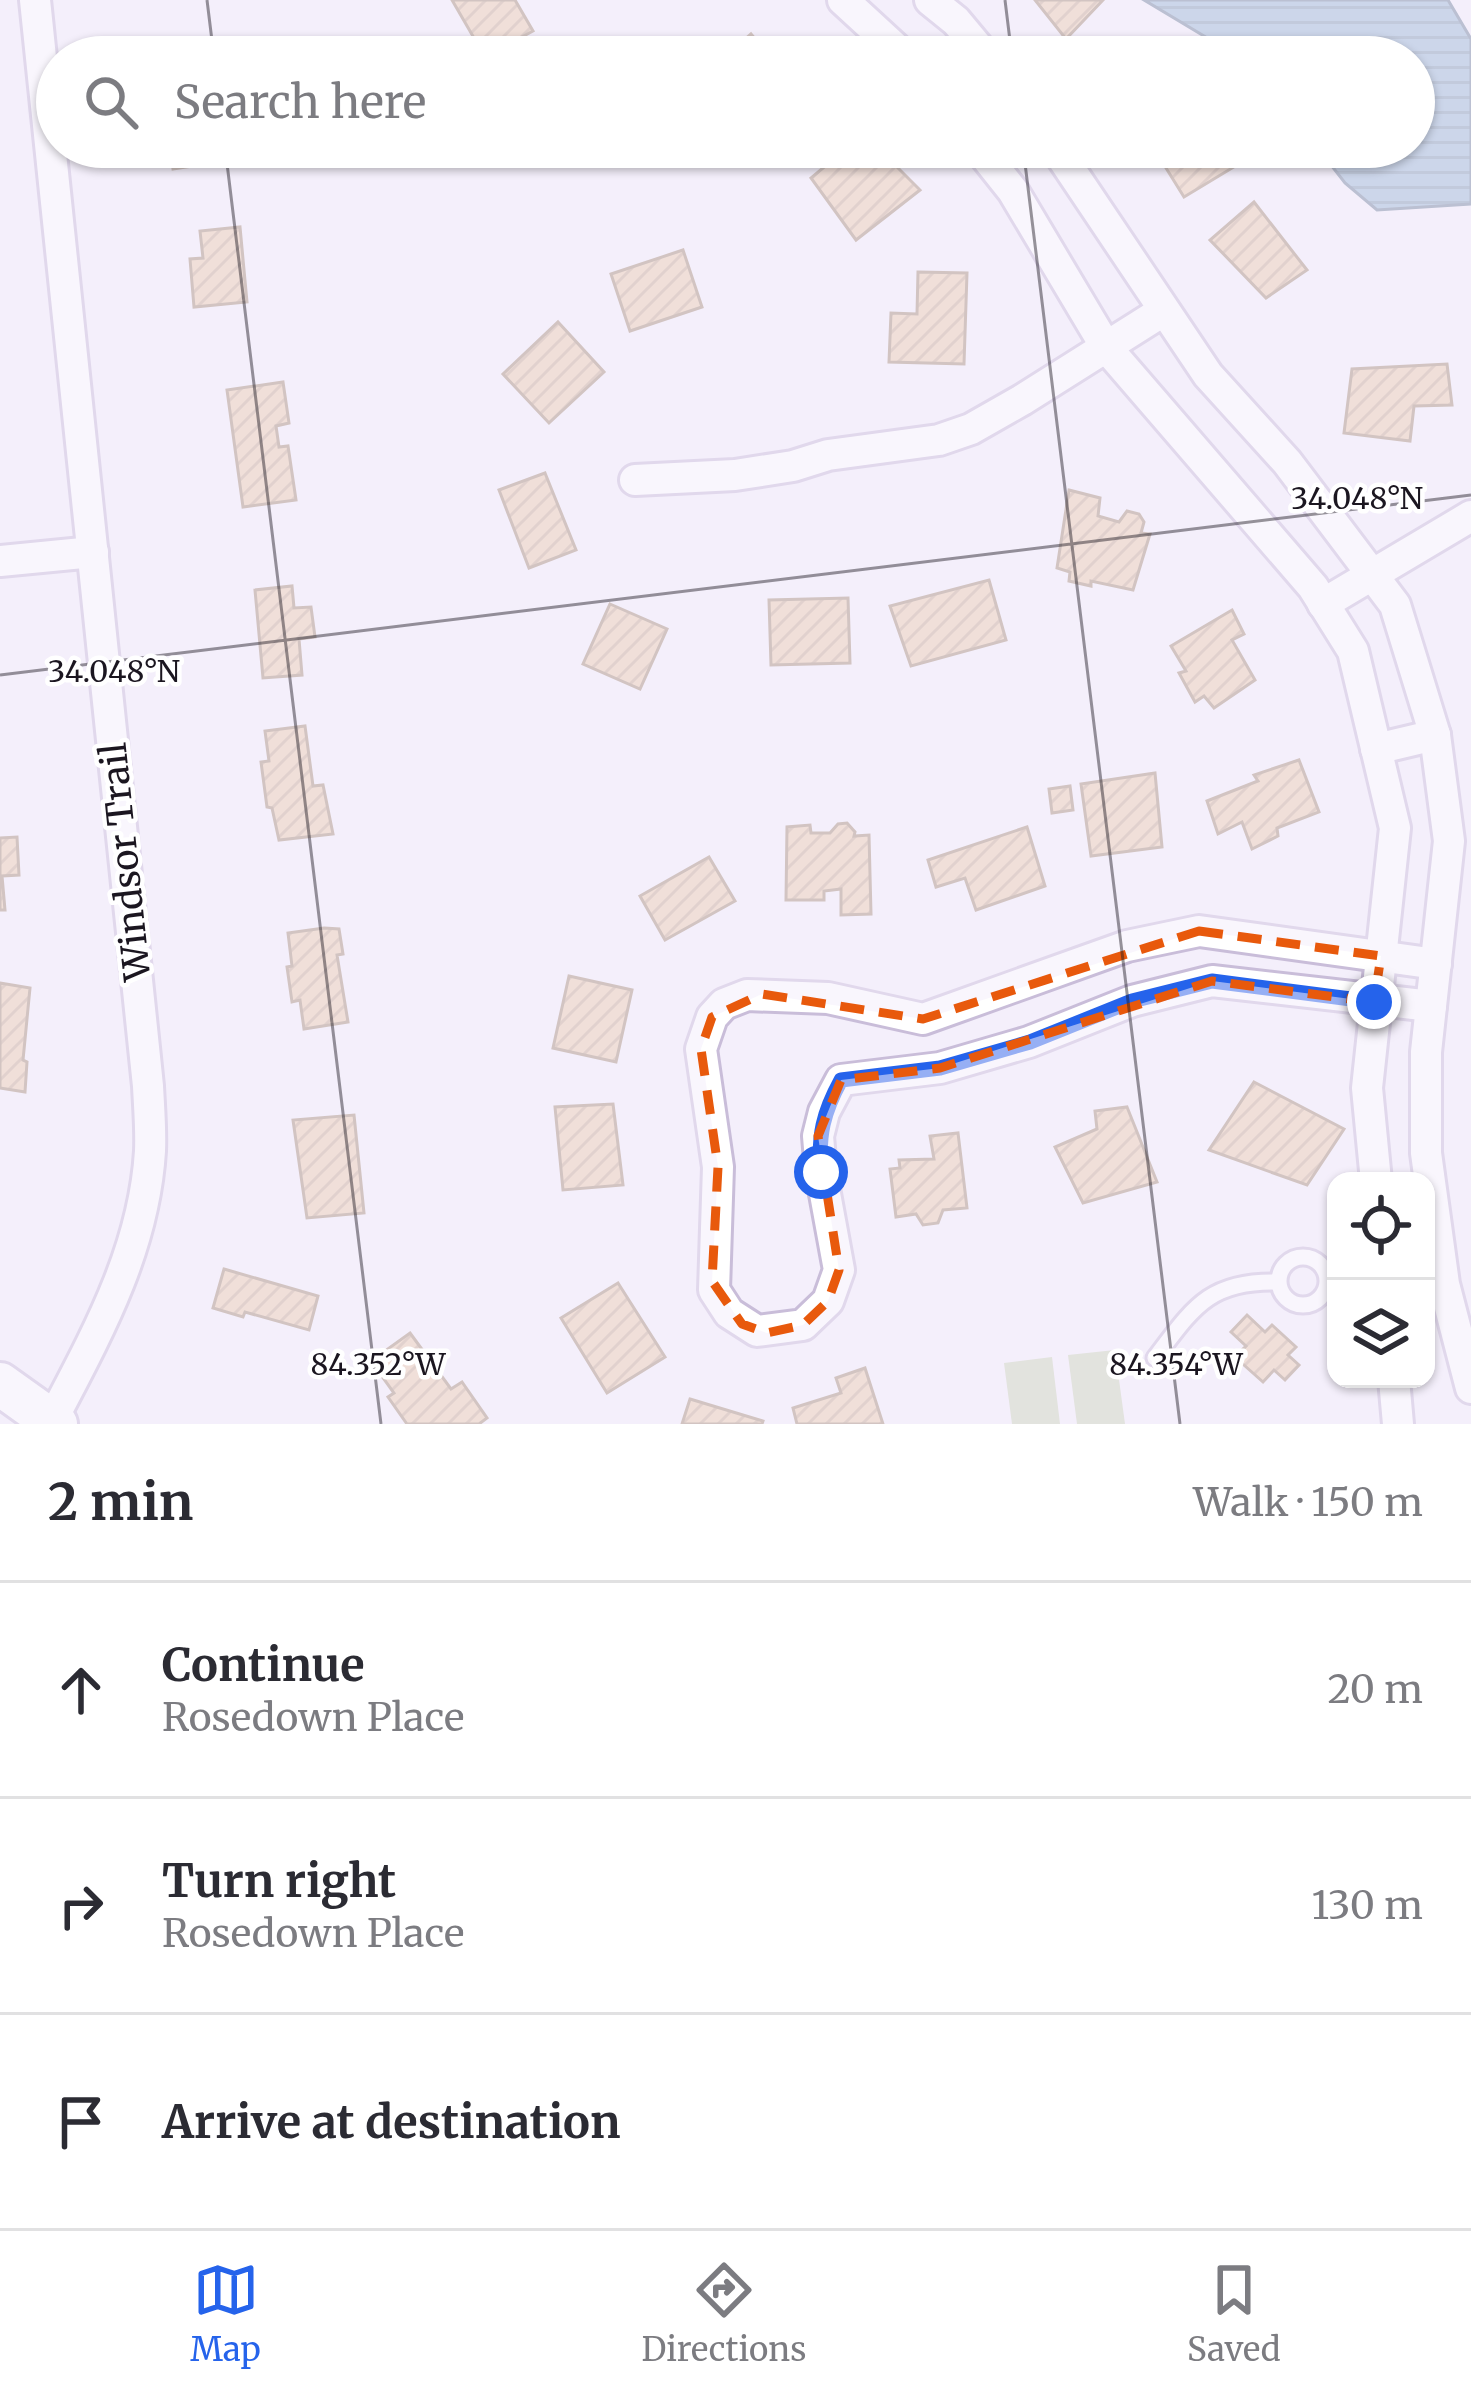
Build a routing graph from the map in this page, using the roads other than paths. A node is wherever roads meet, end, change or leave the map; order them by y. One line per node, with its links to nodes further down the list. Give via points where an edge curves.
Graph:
1 (35, 0): 4 (street, Windsor Trail)
2 (843, 0): 5 (street)
3 (930, 0): 6 (street)
4 (39, 36)
5 (882, 36)
6 (968, 36)
7 (53, 168): 14 (street, Windsor Trail)
8 (995, 168): 11 (street)
9 (1069, 168): 10 (street)
10 (1162, 311): 11 (street); 16 (street)
11 (1106, 347): 12 (street, via 939,440 736,475); 17 (street)
12 (635, 480)
13 (1471, 516): 16 (street)
14 (93, 552): 15 (street); 36 (street, Windsor Trail, via 150,1150 126,1269)
15 (0, 561)
16 (1370, 574): 17 (street); 18 (street, via 1395,604)
17 (1324, 604): 19 (street, via 1353,651)
18 (1435, 735): 19 (street); 22 (street, via 1449,841)
19 (1376, 749): 21 (street, via 1395,828)
20 (1112, 952): 21 (street, via 1199,931); 23 (street); 23 (street, via 922,1019 828,998 763,994 724,1004 700,1048 718,1167 712,1281 729,1313 767,1333 803,1325 828,1301 839,1270 818,1136 841,1080 940,1068)
21 (1381, 956): 22 (street); 24 (street)
22 (1436, 964): 25 (street)
23 (1132, 1001): 24 (street, via 1212,981)
24 (1374, 1002): 25 (street); 26 (street, via 1367,1088)
25 (1431, 1006): 28 (street, via 1426,1153)
26 (1375, 1172)
27 (1328, 1280): 29 (lane, via 1311,1258 1292,1258)
28 (1435, 1280)
29 (1278, 1282): 31 (lane, via 1294,1304); 32 (lane, via 1246,1281 1198,1302)
30 (1435, 1284): 35 (street)
31 (1327, 1292)
32 (1155, 1358)
33 (0, 1384): 36 (street)
34 (1395, 1388): 37 (street)
35 (1471, 1388)
36 (54, 1422)
37 (1398, 1424)

